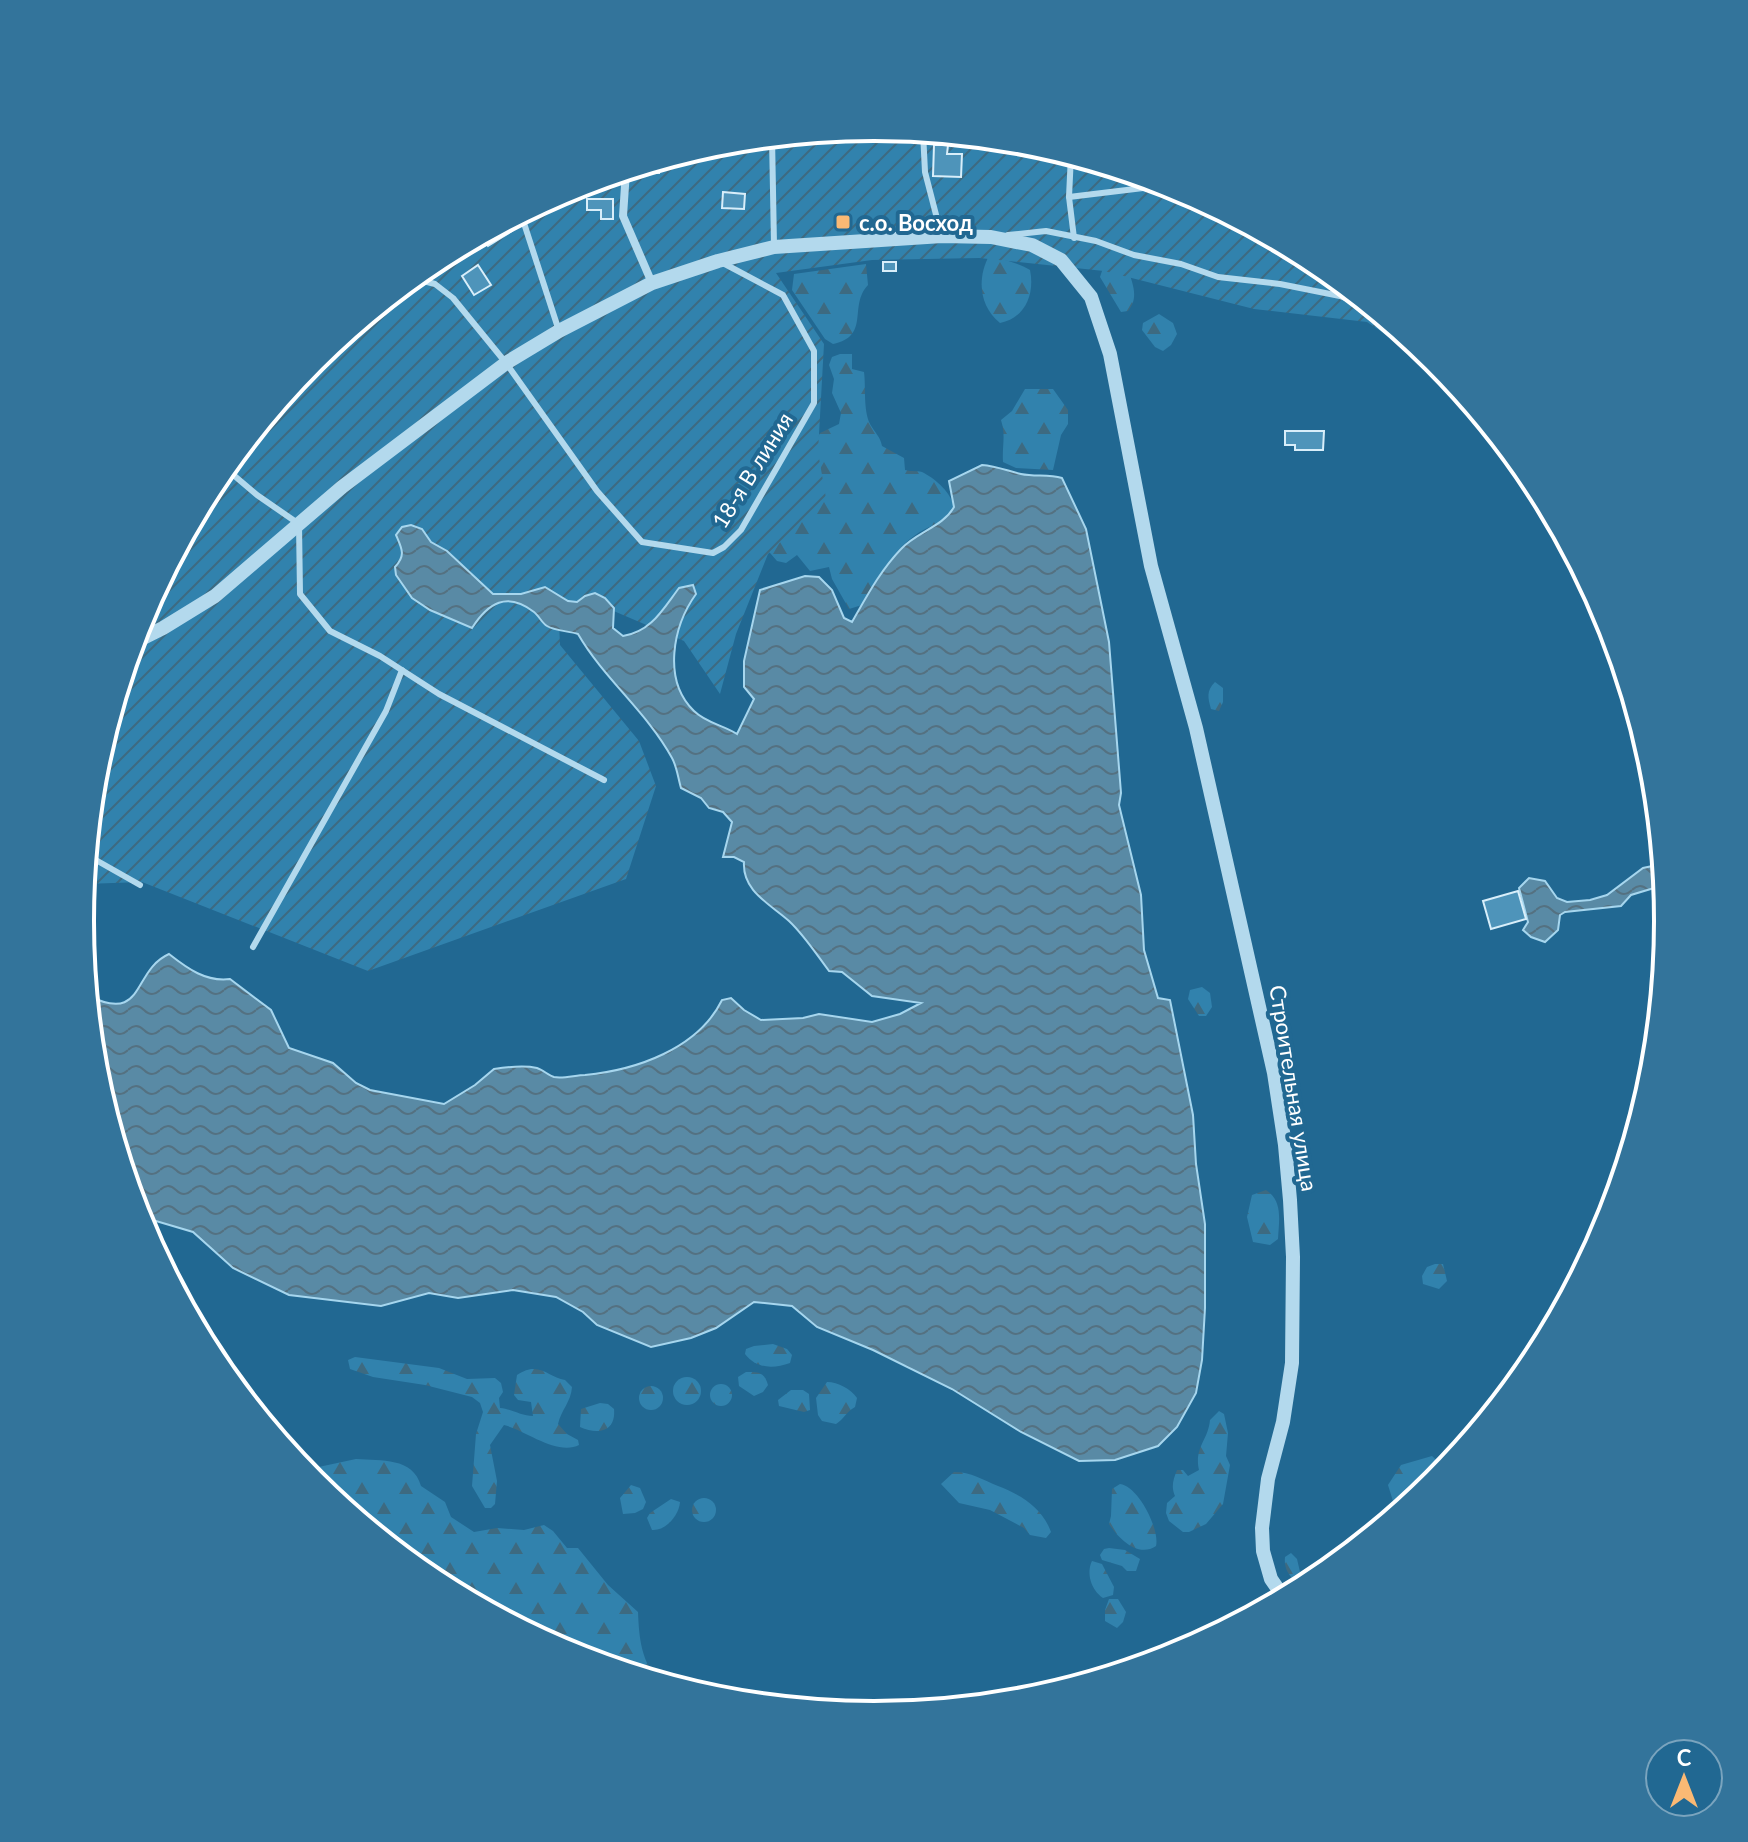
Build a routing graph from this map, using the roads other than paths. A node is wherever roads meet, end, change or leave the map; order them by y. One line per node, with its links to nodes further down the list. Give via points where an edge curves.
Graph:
1 (924, 143): 8 (lane, via 925,172)
2 (772, 148): 11 (lane)
3 (1070, 167): 6 (lane)
4 (625, 181): 14 (street, via 623,216)
5 (1141, 188): 6 (lane)
6 (1069, 197): 10 (lane)
7 (524, 224): 16 (lane)
8 (942, 236): 9 (street, Строительная улица); 11 (street, Строительная улица)
9 (991, 237): 10 (lane, via 1046,231); 26 (street, Строительная улица, via 1032,245 1061,260 1091,297 1110,354 1151,566 1196,728 1264,1023 1285,1145 1293,1257 1292,1363 1262,1528 1263,1551)
10 (1074, 238): 15 (lane, via 1218,277)
11 (774, 247): 12 (street, Строительная улица)
12 (718, 261): 14 (street, Строительная улица); 17 (lane, 18-я В линия, via 783,295 791,306 814,351 814,403 741,530 713,553 642,542 597,491)
13 (427, 282): 17 (lane, 18-я В линия, via 453,298)
14 (652, 283): 16 (street, Строительная улица)
15 (1341, 296)
16 (559, 331): 17 (street, Строительная улица)
17 (506, 363): 19 (street, Строительная улица)
18 (234, 475): 19 (lane)
19 (299, 524): 20 (street, Строительная улица, via 215,596); 21 (lane, via 300,594 330,631)
20 (148, 635)
21 (402, 670): 22 (lane); 25 (lane, via 386,711)
22 (604, 780)
23 (97, 861): 24 (lane)
24 (140, 885)
25 (253, 947)
26 (1277, 1588)

